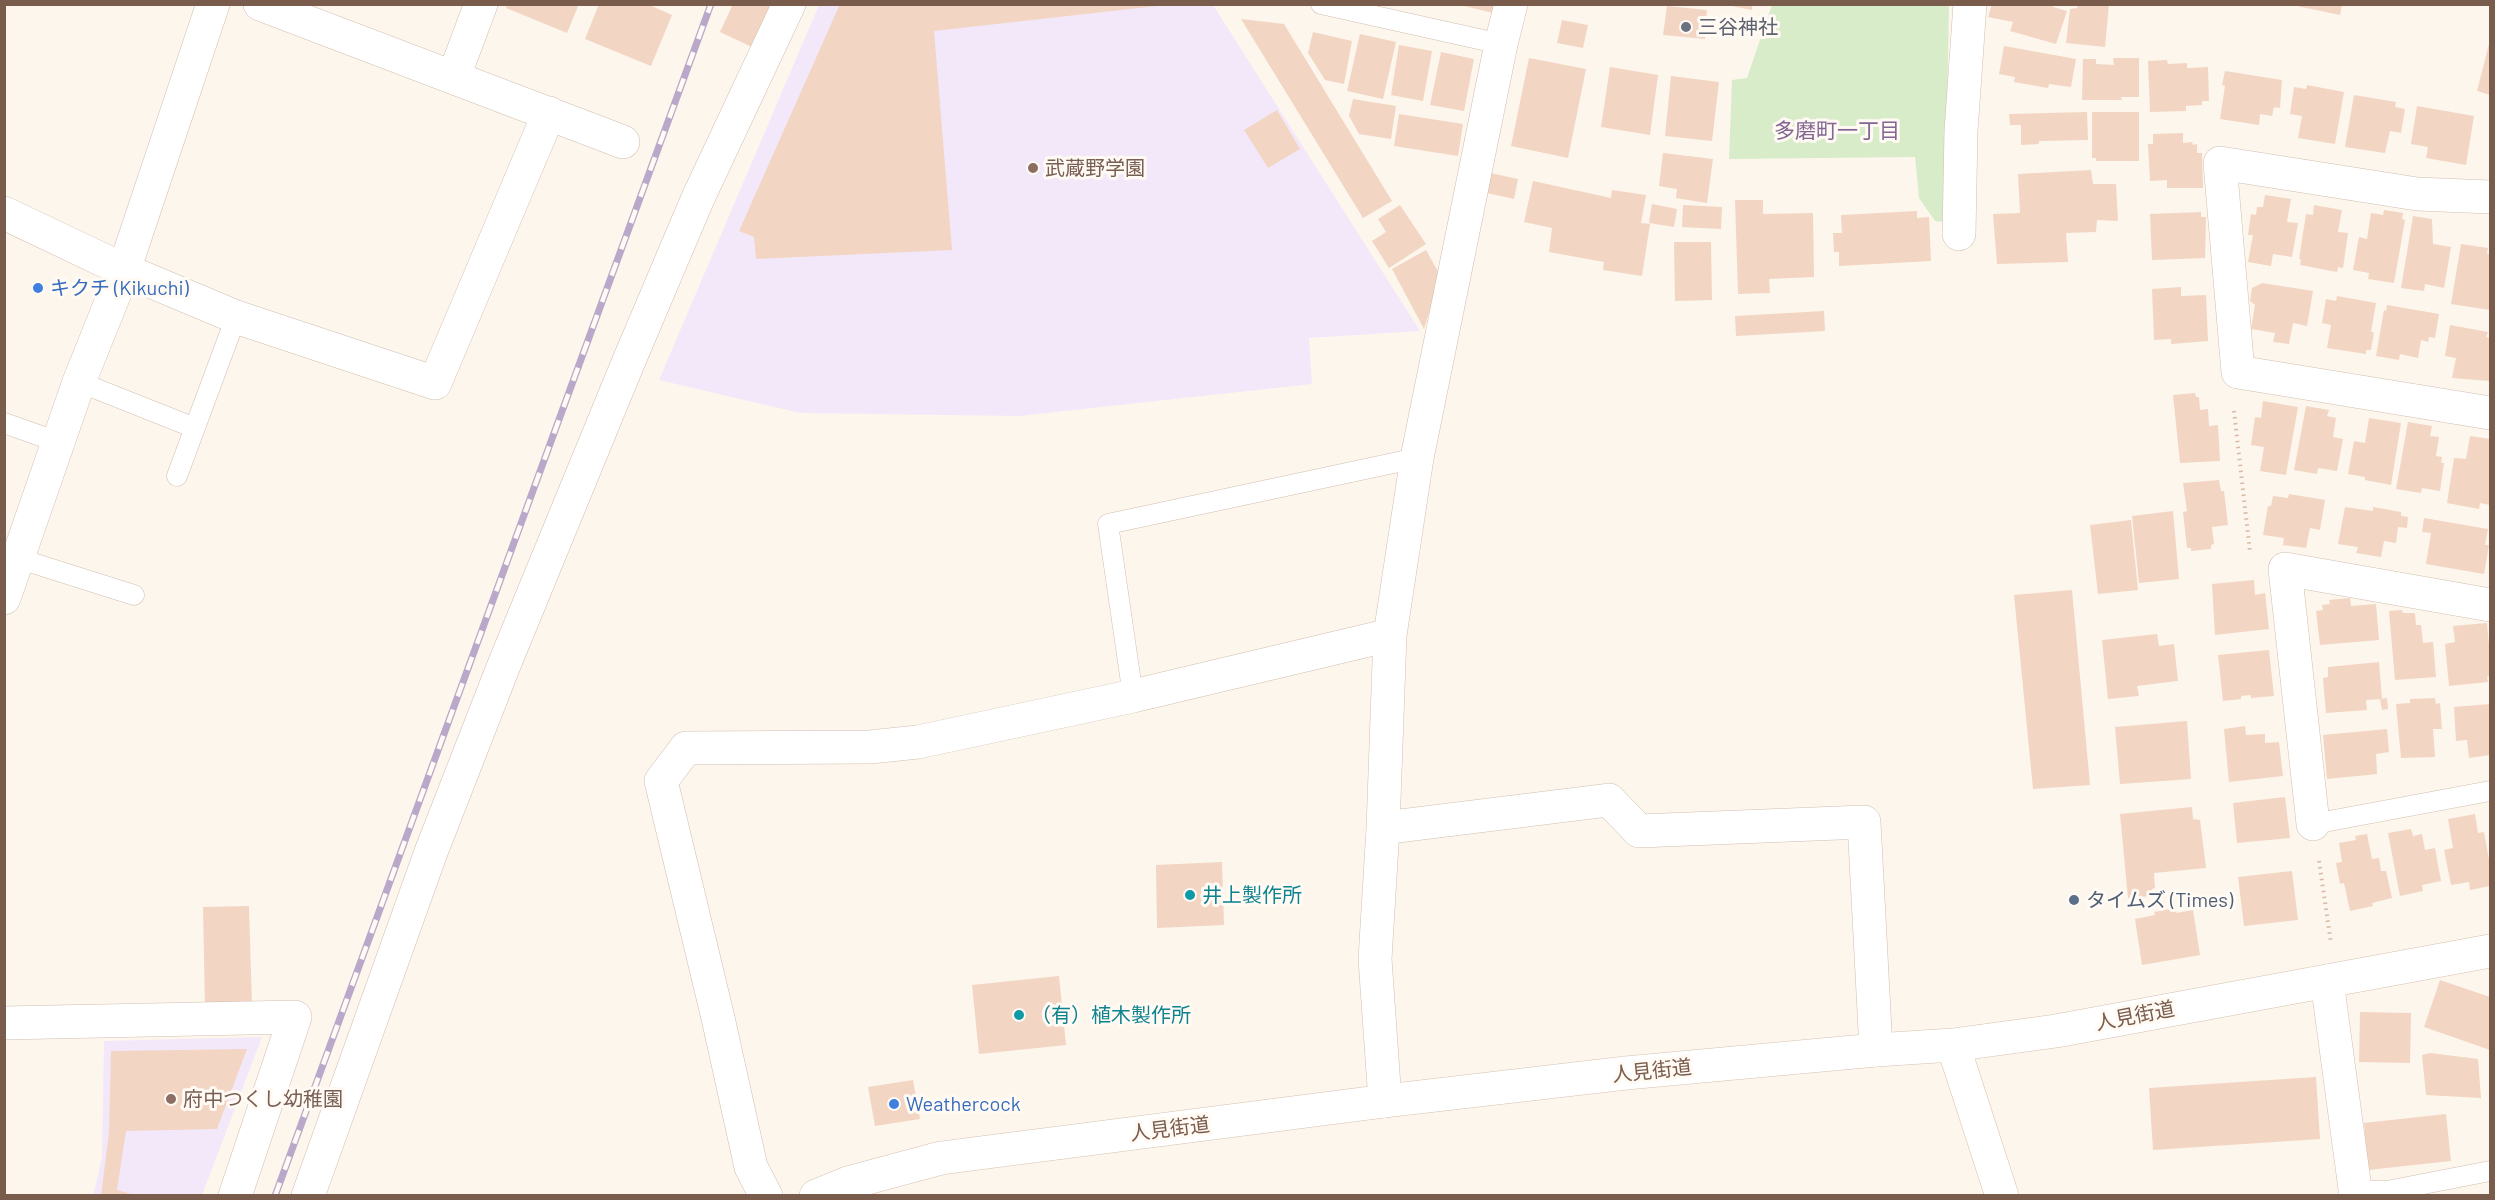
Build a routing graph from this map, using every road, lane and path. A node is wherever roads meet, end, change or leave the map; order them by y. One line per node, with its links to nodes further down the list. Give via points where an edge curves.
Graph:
1 (213, 4): 15 (street)
2 (260, 4): 9 (street)
3 (481, 4): 9 (street)
4 (789, 4): 44 (street, via 694,208 508,654 431,852)
5 (1321, 4): 8 (lane)
6 (1511, 4): 8 (street)
7 (1970, 4): 14 (street)
8 (1501, 44): 23 (street)
9 (454, 76): 10 (street)
10 (549, 113): 11 (street); 16 (street, via 435,383)
11 (623, 142)
12 (2490, 197): 17 (street, via 2416,194 2220,163)
13 (4, 213): 15 (street)
14 (1959, 234)
15 (124, 270): 16 (street); 18 (street)
16 (236, 317): 21 (lane)
17 (2238, 372): 19 (street); 25 (path, via 2232,400 2250,558)
18 (79, 382): 21 (lane); 22 (street)
19 (2490, 413)
20 (4, 423): 22 (lane)
21 (195, 428): 24 (lane)
22 (58, 442): 26 (street)
23 (1417, 458): 29 (street); 30 (lane, via 1108,524)
24 (177, 476)
25 (2285, 569): 28 (street); 32 (street)
26 (10, 574): 27 (lane)
27 (134, 594)
28 (2490, 605)
29 (1390, 635): 30 (street); 33 (street)
30 (1133, 696): 45 (street, via 918,742 870,747 686,748 661,781 751,1167)
31 (2490, 791): 32 (lane)
32 (2313, 824)
33 (1383, 828): 39 (street, via 1609,800 1639,831 1864,822); 40 (street, via 1376,959)
34 (2322, 881): 36 (path)
35 (2490, 951): 36 (street, 人見街道)
36 (2332, 980): 38 (street, 人見街道, via 2056,1031); 42 (street)
37 (4, 1023): 43 (street, via 295,1017)
38 (1953, 1045): 39 (street, 人見街道); 47 (street)
39 (1876, 1050): 40 (street, 人見街道)
40 (1385, 1101): 46 (street, 人見街道, via 941,1158 848,1183)
41 (2490, 1171): 42 (lane, via 2387,1191)
42 (2356, 1193)
43 (234, 1196)
44 (308, 1196)
45 (766, 1196)
46 (816, 1196)
47 (2002, 1196)

